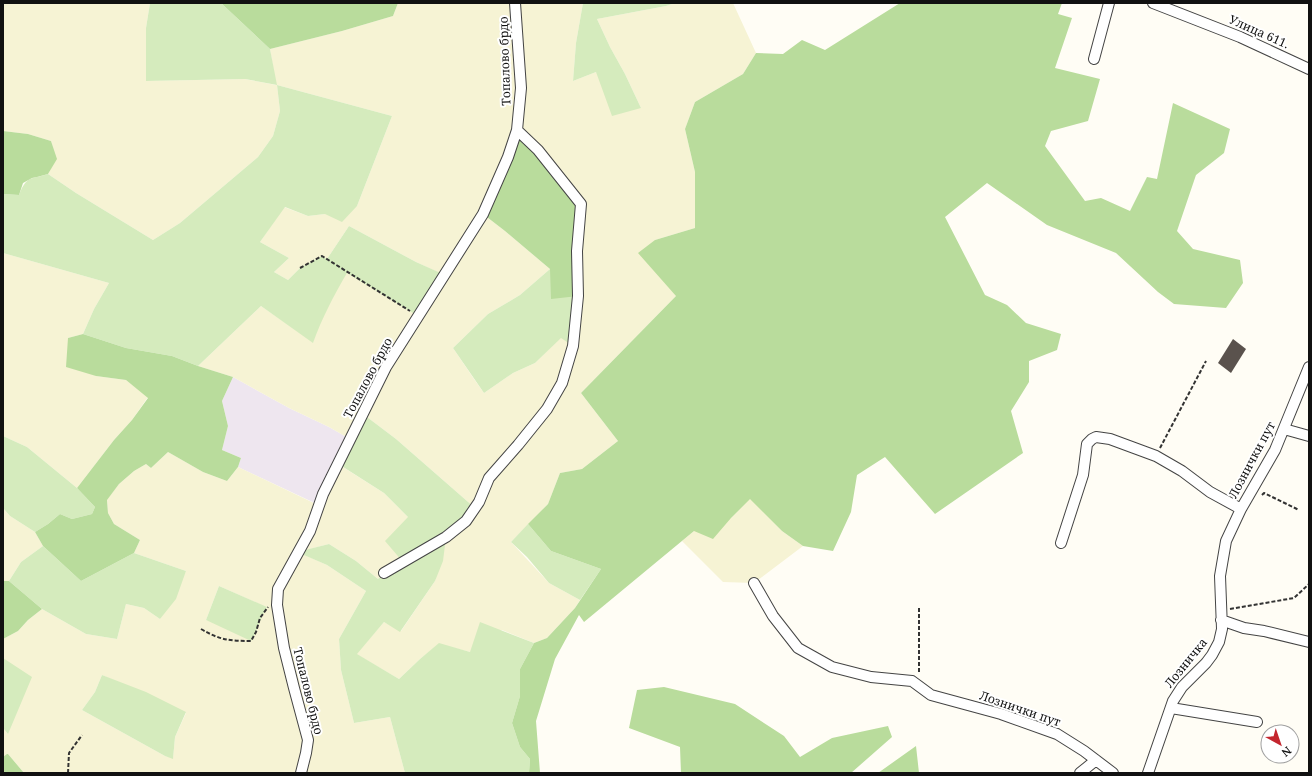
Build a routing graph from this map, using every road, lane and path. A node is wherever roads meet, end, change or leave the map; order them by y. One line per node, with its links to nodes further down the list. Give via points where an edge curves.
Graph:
1 (515, 3): 6 (street, Топалово брдо, via 521,88)
2 (1109, 3): 4 (street)
3 (1153, 3): 5 (street, Улица 611., via 1240,37)
4 (1094, 59)
5 (1309, 69)
6 (517, 130): 8 (street, Топалово брдо, via 483,214); 19 (street, via 538,150 581,204 577,251 578,296 573,346 562,383 546,409 489,478 479,502 466,520 446,537)
7 (300, 268): 8 (path, via 322,256)
8 (418, 316): 22 (street, Топалово брдо, via 386,367 323,494 310,530 278,589)
9 (1206, 361): 13 (path)
10 (1309, 368): 11 (street, Лознички пут)
11 (1284, 430): 12 (street); 15 (street, Лознички пут)
12 (1309, 436)
13 (1156, 456): 15 (street, via 1210,492); 17 (street, via 1110,439 1096,437 1089,441 1081,479)
14 (1260, 496): 16 (path, via 1264,493)
15 (1241, 508): 18 (street, Лознички пут, via 1226,541)
16 (1299, 510)
17 (1061, 543)
18 (1221, 564): 24 (street, Лозничка)
19 (384, 573)
20 (754, 583): 27 (street, via 773,616 798,648 832,667 871,677 912,681)
21 (1309, 584): 24 (path, via 1294,598)
22 (277, 605): 25 (path, via 267,607 251,641 217,638); 33 (street, Топалово брдо, via 284,648 308,740)
23 (919, 608): 27 (path)
24 (1221, 615): 26 (street, via 1244,628); 28 (street, Лозничка, via 1221,636 1212,654 1182,687)
25 (201, 629)
26 (1309, 642)
27 (920, 687): 31 (street, Лознички пут, via 930,695 1001,714 1057,734)
28 (1171, 708): 29 (street); 36 (street, Лозничка)
29 (1257, 722)
30 (82, 735): 32 (path, via 69,753)
31 (1096, 760): 34 (street); 35 (street, Лознички пут)
32 (68, 773)
33 (301, 773)
34 (1080, 773)
35 (1113, 773)
36 (1148, 773)

